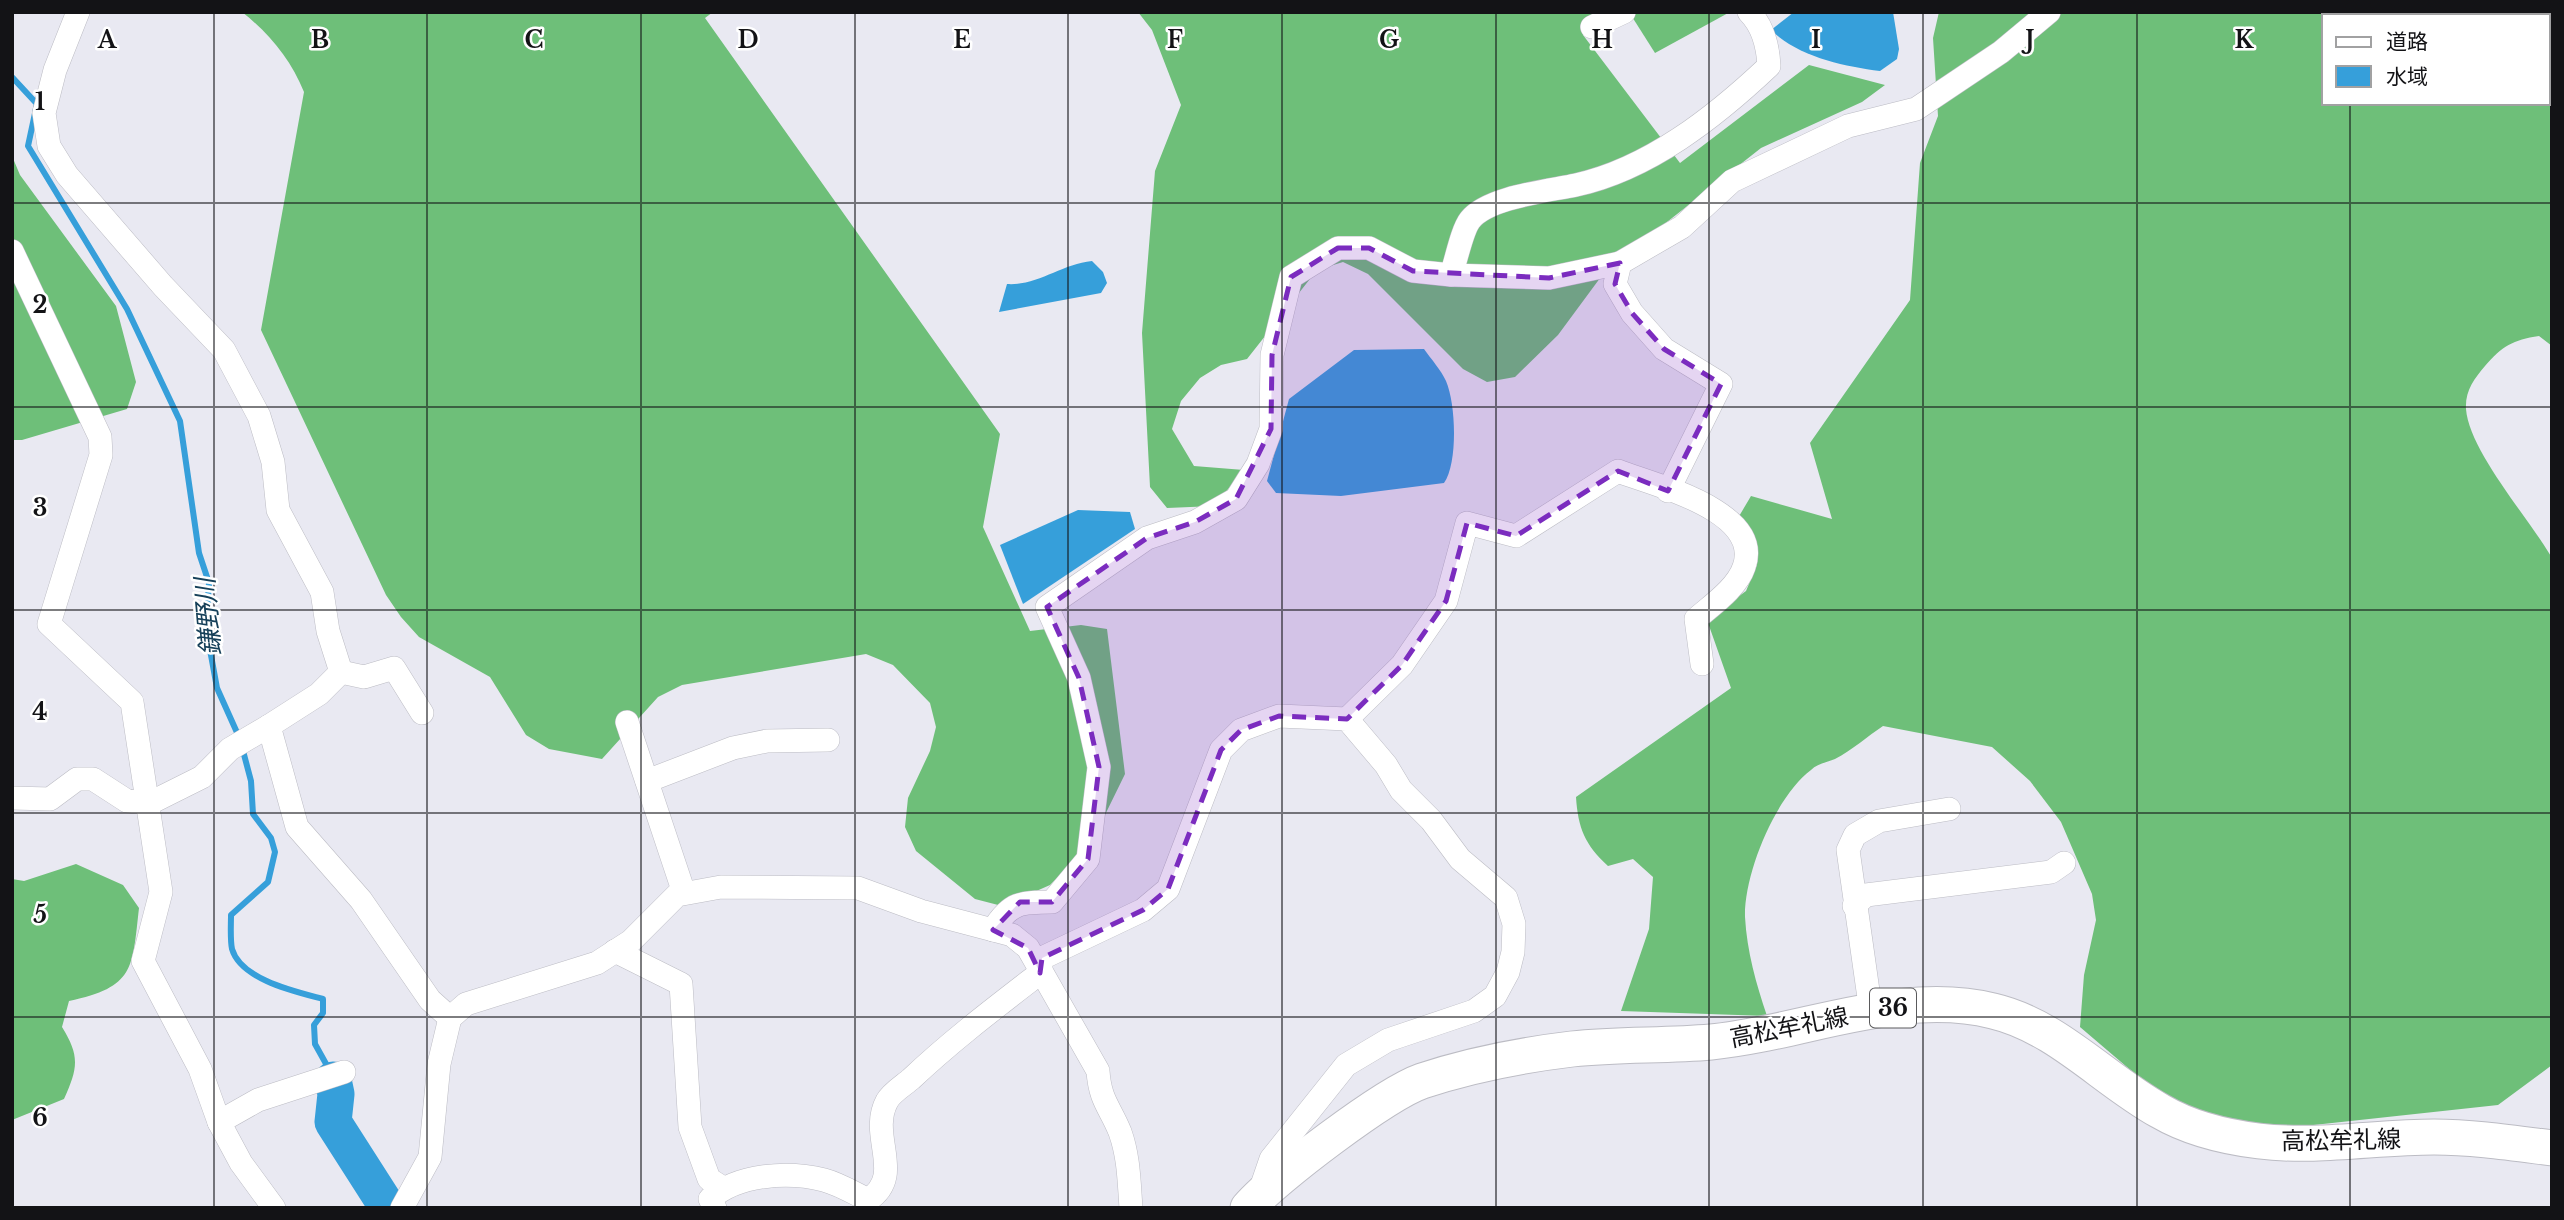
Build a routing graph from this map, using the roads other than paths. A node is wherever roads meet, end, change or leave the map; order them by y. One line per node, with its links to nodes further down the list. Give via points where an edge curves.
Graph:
1 (78, 12): 11 (street, via 44,113 48,146 67,175 163,286 225,350 259,416 273,462 278,510 322,592)
2 (1624, 12): 5 (street)
3 (1749, 12): 8 (street, via 1757,20 1769,66 1741,93 1667,147 1600,180 1494,203 1470,220)
4 (2049, 12): 7 (street, via 2001,52 1916,109 1848,126 1732,181 1682,227)
5 (1592, 27)
6 (12, 251): 19 (street, via 100,437 101,455 49,624 132,702)
7 (1620, 263): 8 (street, via 1549,278); 9 (street, via 1615,284 1632,313 1664,349 1721,384)
8 (1451, 275): 24 (street, via 1413,271 1369,248 1338,248 1291,277 1272,355 1271,429 1258,464 1236,499 1195,522 1147,538 1047,607 1079,678 1099,767 1088,859 1052,902 1020,902)
9 (1668, 491): 10 (street, via 1715,508 1736,526 1746,552 1744,568 1696,619); 13 (street, via 1618,471 1516,536 1468,523 1446,601 1402,665)
10 (1702, 664)
11 (341, 672): 12 (street, via 364,677 394,668); 15 (street, via 319,694)
12 (422, 713)
13 (1347, 719): 26 (street, via 1279,716 1241,730 1221,750 1168,889 1143,910 1042,958); 33 (street, via 1460,859 1506,898 1514,924 1513,952 1495,996 1474,1011 1388,1040 1346,1065 1271,1159)
14 (627, 722): 17 (street)
15 (269, 726): 19 (street, via 237,745 202,777); 28 (street, via 296,827 361,900 429,1000)
16 (828, 740): 17 (street, via 767,741 733,748)
17 (646, 781): 22 (street)
18 (12, 798): 19 (street, via 50,799 77,779 93,779 127,801)
19 (150, 803): 30 (street, via 161,892 143,961 200,1069)
20 (1949, 809): 23 (street, via 1879,821 1855,835 1848,850)
21 (2064, 863): 23 (street, via 2050,872 1866,895)
22 (684, 893): 24 (street, via 721,887 858,888); 25 (street)
23 (1854, 906): 27 (street)
24 (993, 930): 26 (street, via 1012,935 1028,948)
25 (615, 951): 28 (street, via 597,962 466,1004); 32 (street, via 681,984 690,1127)
26 (1040, 973): 32 (street, via 940,1052 887,1101 881,1134 886,1181 881,1191 868,1200 824,1180 762,1177); 36 (street, via 1098,1071 1100,1095 1128,1158)
27 (1871, 1012): 31 (main road, 高松牟礼線 / 36, via 1961,1006 2023,1020 2160,1111 2191,1126 2260,1141 2436,1137); 33 (main road, 高松牟礼線 / 36, via 1714,1041 1535,1055 1420,1082 1393,1096)
28 (450, 1017): 35 (street, via 439,1064 430,1157)
29 (344, 1072): 30 (street, via 258,1100)
30 (219, 1122): 34 (street, via 241,1163)
31 (2552, 1147)
32 (719, 1198)
33 (1254, 1201)
34 (274, 1208)
35 (402, 1208)
36 (1131, 1208)

